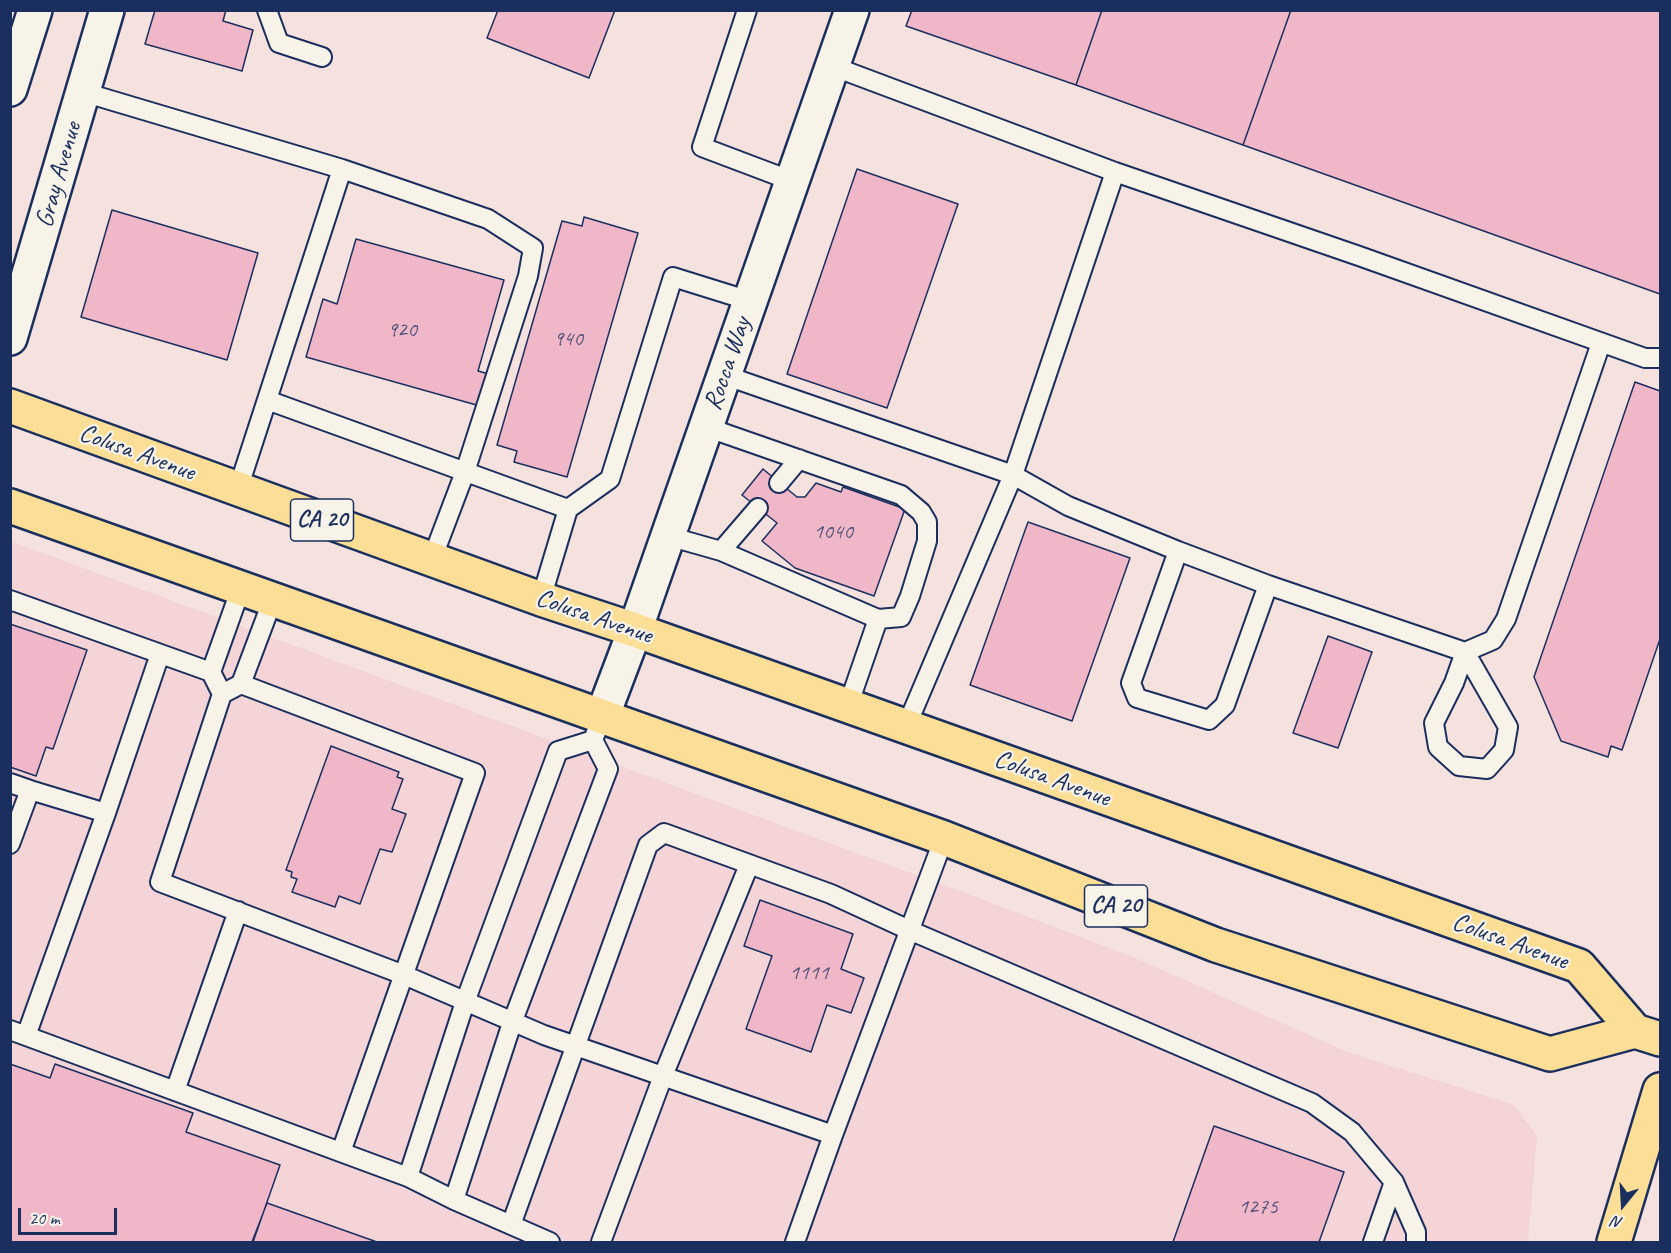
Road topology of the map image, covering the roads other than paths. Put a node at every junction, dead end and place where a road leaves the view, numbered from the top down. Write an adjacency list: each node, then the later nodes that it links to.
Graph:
1 (35, 10): 8 (street)
2 (107, 10): 9 (street, Gray Avenue)
3 (267, 10): 6 (lane)
4 (747, 10): 12 (lane)
5 (852, 10): 7 (street, Rocca Way)
6 (322, 57)
7 (832, 66): 11 (lane); 12 (street, Rocca Way)
8 (10, 89)
9 (83, 92): 10 (lane); 14 (street, Gray Avenue)
10 (342, 170): 18 (lane); 22 (lane)
11 (1115, 172): 15 (lane); 23 (lane)
12 (792, 181): 13 (street, Rocca Way)
13 (750, 301): 17 (street, Rocca Way); 28 (lane)
14 (10, 339)
15 (1601, 343): 16 (lane); 40 (lane)
16 (1660, 358)
17 (724, 375): 20 (street, Rocca Way); 23 (lane)
18 (267, 400): 22 (lane); 25 (lane)
19 (10, 406): 25 (highway, Colusa Avenue / CA 20)
20 (706, 427): 21 (lane); 29 (street, Rocca Way)
21 (799, 459): 24 (lane); 38 (lane)
22 (465, 472): 28 (lane); 32 (lane)
23 (1013, 475): 31 (lane); 46 (lane)
24 (779, 483)
25 (238, 489): 32 (highway, Colusa Avenue / CA 20)
26 (10, 506): 34 (highway, Colusa Avenue / CA 20)
27 (758, 508): 30 (lane)
28 (568, 509): 36 (lane)
29 (668, 536): 30 (lane); 39 (street, Rocca Way)
30 (721, 551): 38 (lane)
31 (1178, 551): 33 (lane); 33 (lane)
32 (432, 559): 36 (highway, Colusa Avenue / CA 20)
33 (1268, 585): 40 (lane)
34 (241, 588): 35 (highway, Colusa Avenue / CA 20); 42 (lane)
35 (273, 599): 43 (lane); 47 (highway, Colusa Avenue / CA 20)
36 (541, 599): 39 (highway, Colusa Avenue / CA 20)
37 (10, 600): 41 (lane)
38 (878, 619): 45 (lane)
39 (635, 630): 45 (highway, Colusa Avenue / CA 20); 47 (street, Rocca Way)
40 (1465, 652): 40 (lane)
41 (160, 654): 42 (lane); 50 (lane)
42 (211, 672): 44 (lane)
43 (241, 684): 44 (lane); 56 (lane)
44 (222, 694): 54 (lane)
45 (848, 706): 46 (highway, Colusa Avenue / CA 20)
46 (906, 727): 60 (highway, Colusa Avenue / CA 20)
47 (598, 728): 51 (highway, Colusa Avenue / CA 20); 57 (lane); 58 (lane)
48 (10, 783): 49 (lane)
49 (30, 790): 50 (lane); 52 (lane)
50 (106, 813): 59 (lane)
51 (944, 838): 55 (lane); 60 (highway, Colusa Avenue / CA 20)
52 (10, 844)
53 (749, 865): 55 (lane); 61 (lane); 62 (lane)
54 (238, 911): 56 (lane); 64 (lane)
55 (909, 930): 65 (lane); 68 (lane)
56 (404, 975): 57 (lane); 66 (lane)
57 (465, 1002): 58 (lane); 67 (lane)
58 (512, 1023): 61 (lane); 69 (lane)
59 (19, 1033): 64 (lane)
60 (1648, 1035)
61 (575, 1045): 62 (lane); 70 (lane)
62 (663, 1076): 65 (lane); 72 (lane)
63 (1660, 1090): 76 (highway)
64 (175, 1091): 66 (lane)
65 (833, 1135): 73 (lane)
66 (341, 1152): 67 (lane)
67 (408, 1177): 69 (lane)
68 (1394, 1182): 74 (lane); 75 (lane)
69 (454, 1200): 70 (lane)
70 (511, 1225): 71 (lane)
71 (550, 1242)
72 (601, 1242)
73 (795, 1242)
74 (1373, 1242)
75 (1416, 1242)
76 (1614, 1242)

